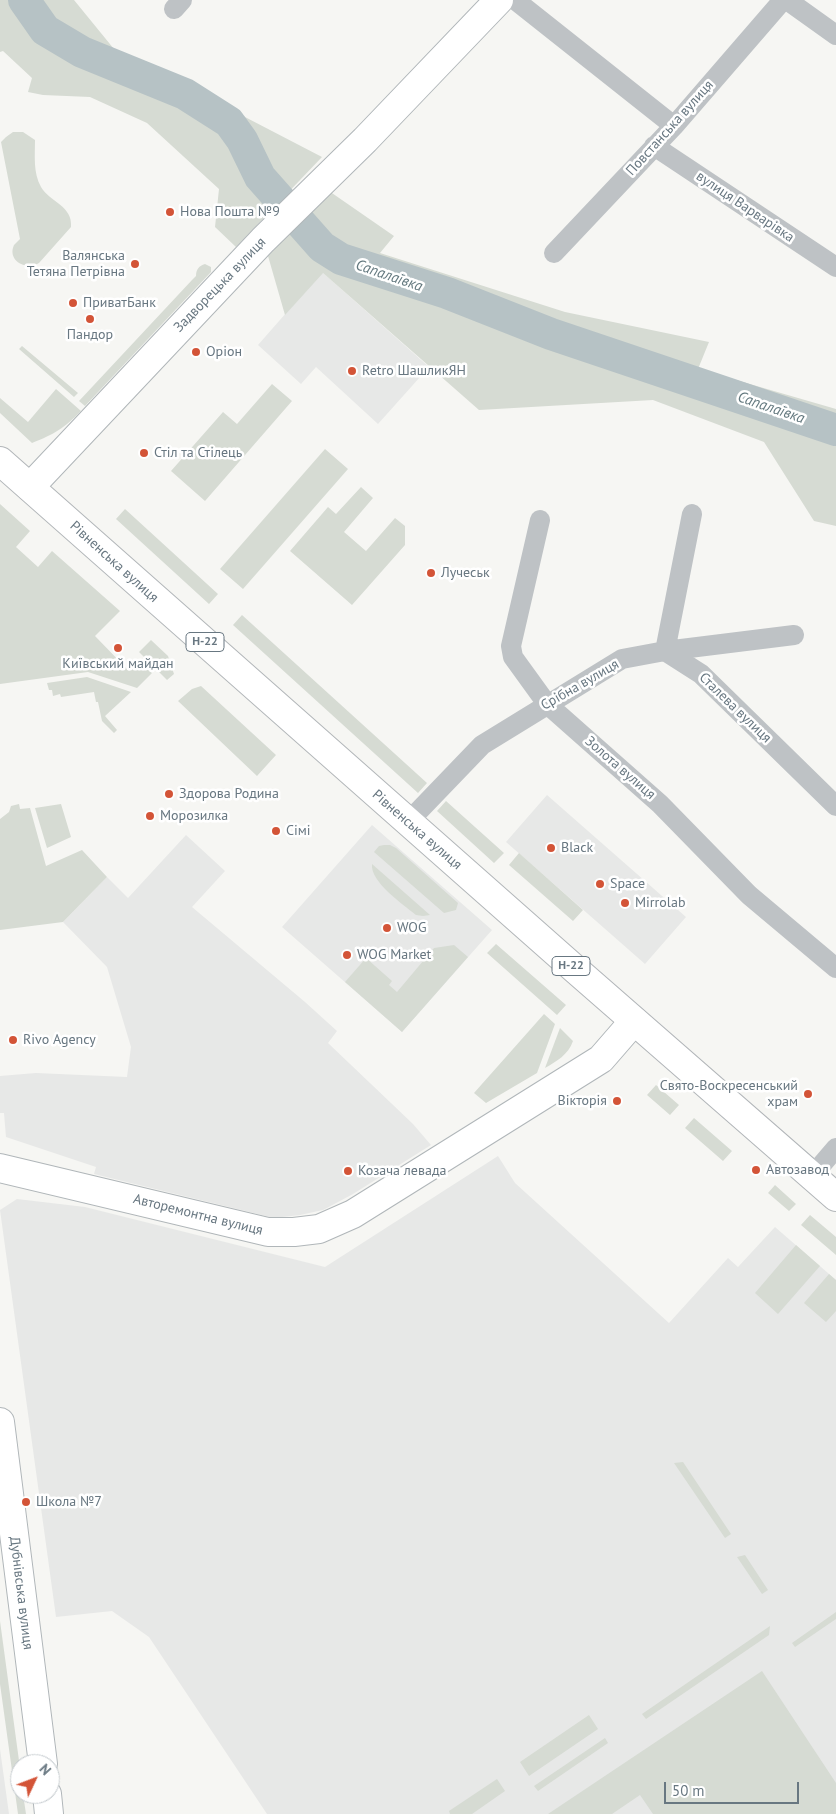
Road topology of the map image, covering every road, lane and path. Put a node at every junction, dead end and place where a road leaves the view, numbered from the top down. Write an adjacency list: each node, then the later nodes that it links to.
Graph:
1 (499, 0): 11 (main road, Задворецька вулиця)
2 (514, 0): 6 (street)
3 (783, 0): 6 (street, Повстанська вулиця)
4 (787, 0): 5 (street)
5 (836, 35)
6 (674, 126): 7 (street, Повстанська вулиця)
7 (654, 146): 8 (street, Повстанська вулиця); 9 (street, вулиця Варварівка)
8 (554, 253)
9 (836, 267)
10 (0, 461): 11 (main road, Рівненська вулиця / Н-22)
11 (30, 487): 18 (main road, Рівненська вулиця / Н-22)
12 (692, 514): 15 (street)
13 (540, 520): 16 (street, Золота вулиця)
14 (794, 635): 15 (street, Срібна вулиця)
15 (665, 651): 16 (street, Срібна вулиця); 17 (street, Сталева вулиця)
16 (547, 704): 18 (street, Срібна вулиця); 19 (street, Золота вулиця)
17 (836, 806)
18 (408, 822): 20 (main road, Рівненська вулиця / Н-22)
19 (836, 968)
20 (634, 1021): 22 (main road, Авторемонтна вулиця); 23 (main road, Рівненська вулиця / Н-22)
21 (836, 1148): 23 (street)
22 (0, 1168)
23 (812, 1176): 24 (main road, Рівненська вулиця / Н-22)
24 (836, 1197)
25 (0, 1422): 26 (main road, Дубнівська вулиця)
26 (42, 1754)

